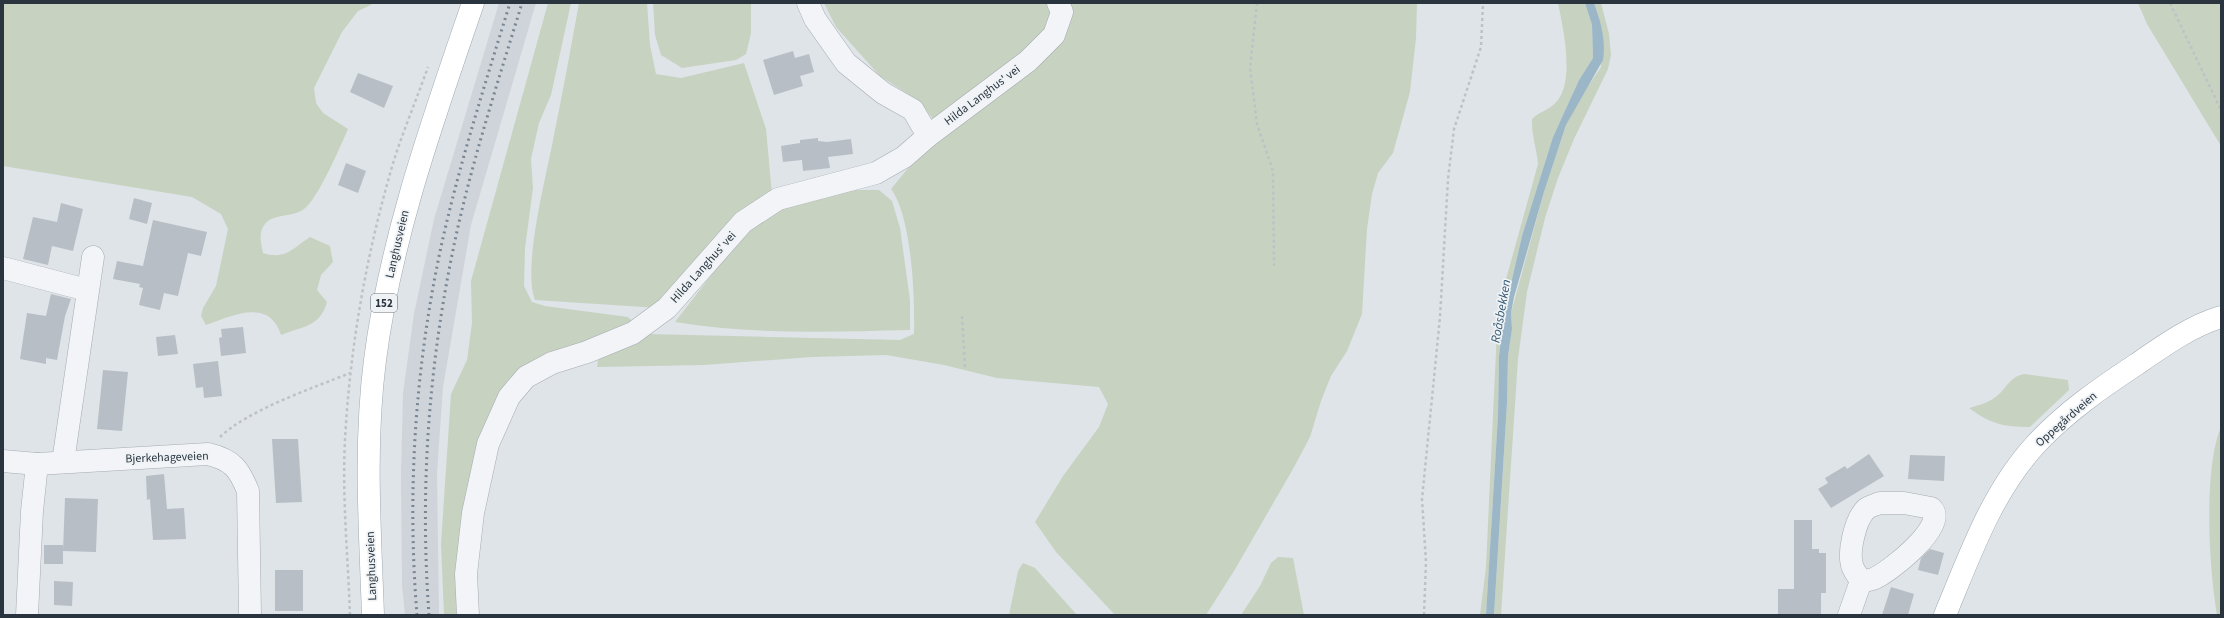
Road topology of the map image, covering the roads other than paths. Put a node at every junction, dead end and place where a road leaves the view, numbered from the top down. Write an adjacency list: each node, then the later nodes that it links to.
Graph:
1 (473, 3): 15 (main road, Langhusveien / 152)
2 (808, 3): 4 (street)
3 (1058, 3): 4 (street, Hilda Langhus' vei)
4 (928, 136): 16 (street, Hilda Langhus' vei)
5 (93, 257): 7 (street)
6 (3, 268): 7 (street)
7 (87, 290): 10 (street)
8 (2221, 317): 18 (main road, Oppegårdveien)
9 (3, 461): 11 (street, Bjerkehageveien)
10 (63, 462): 11 (street, Bjerkehageveien); 14 (street, Bjerkehageveien)
11 (37, 464): 13 (street)
12 (1861, 581): 17 (street)
13 (27, 615)
14 (250, 615)
15 (373, 615)
16 (468, 615)
17 (1849, 615)
18 (1945, 615)

